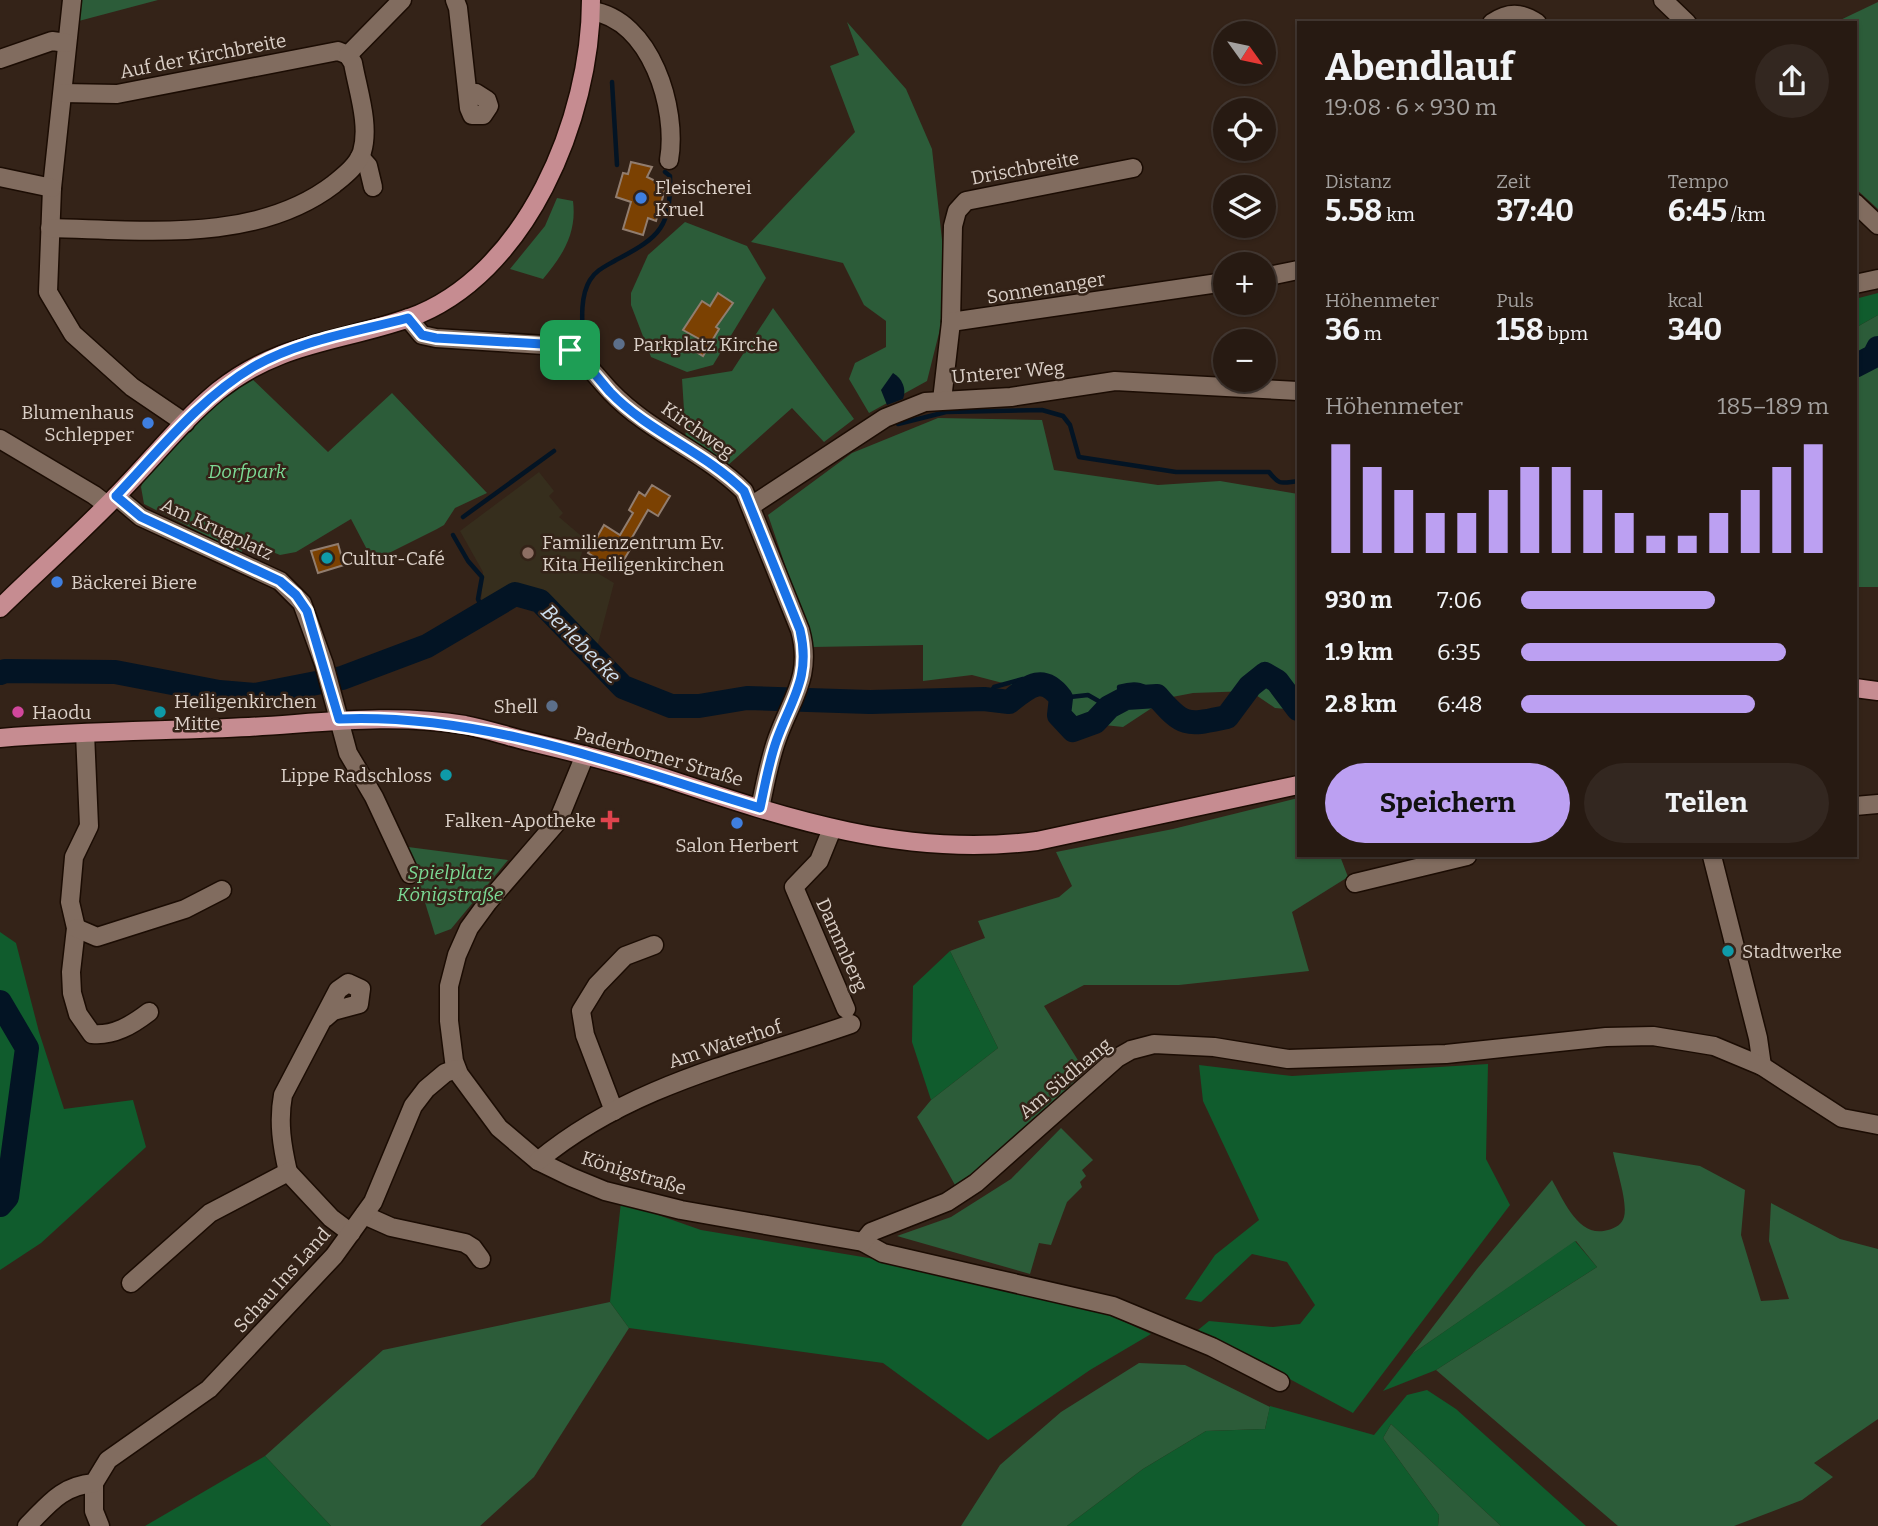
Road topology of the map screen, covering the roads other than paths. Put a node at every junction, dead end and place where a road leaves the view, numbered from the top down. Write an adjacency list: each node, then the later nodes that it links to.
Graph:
1 (72, 0): 9 (street)
2 (402, 0): 10 (street)
3 (454, 0): 13 (street)
4 (1663, 0): 8 (street)
5 (591, 5): 15 (street); 28 (main road)
6 (1495, 21): 7 (street)
7 (1533, 21)
8 (1685, 21)
9 (67, 43): 11 (street); 12 (street)
10 (348, 55): 12 (street, Auf der Kirchbreite); 14 (street)
11 (0, 59)
12 (63, 93): 19 (street)
13 (468, 95)
14 (360, 157): 18 (street); 22 (street)
15 (668, 160)
16 (1133, 168): 29 (street, Drischbreite)
17 (0, 177): 19 (street)
18 (373, 187)
19 (52, 188): 22 (street)
20 (1857, 205): 21 (street)
21 (1878, 225)
22 (50, 228): 32 (street)
23 (1297, 270): 24 (street)
24 (1276, 275)
25 (1878, 279): 27 (street)
26 (1213, 284): 29 (street, Sonnenanger)
27 (1857, 284)
28 (408, 318): 32 (main road); 35 (street, Kirchweg)
29 (951, 322): 31 (street)
30 (1297, 391): 31 (street, Unterer Weg)
31 (942, 400): 35 (street, Unterer Weg)
32 (185, 423): 34 (main road)
33 (0, 439): 34 (street, Am Krugplatz)
34 (111, 501): 36 (main road); 39 (street, Am Krugplatz)
35 (751, 506): 46 (street, Kirchweg)
36 (0, 608)
37 (1857, 688): 38 (main road)
38 (1878, 691)
39 (339, 719): 40 (main road, Paderborner Straße); 42 (main road, Paderborner Straße); 50 (street)
40 (85, 733): 41 (main road, Paderborner Straße); 53 (street)
41 (0, 738)
42 (585, 755): 46 (main road, Paderborner Straße); 59 (street, Königstraße)
43 (1297, 785): 47 (main road, Paderborner Straße)
44 (1878, 804): 45 (street)
45 (1857, 806)
46 (760, 808): 47 (main road, Paderborner Straße)
47 (832, 829): 56 (street, Dammberg)
48 (1463, 857): 51 (street)
49 (1712, 857): 58 (street)
50 (410, 874)
51 (1355, 883)
52 (222, 890): 53 (street)
53 (76, 928): 55 (street)
54 (654, 945): 60 (street)
55 (149, 1012)
56 (849, 1016): 60 (street, Am Waterhof)
57 (325, 1018): 57 (street); 63 (street)
58 (1762, 1066): 61 (street, Am Südhang); 66 (street, Am Südhang)
59 (456, 1069): 62 (street, Königstraße); 64 (street, Schau Ins Land)
60 (614, 1111): 62 (street, Am Waterhof)
61 (1878, 1125)
62 (538, 1161): 66 (street, Königstraße)
63 (288, 1172): 65 (street); 68 (street)
64 (364, 1214): 65 (street, Schau Ins Land); 67 (street)
65 (351, 1233): 70 (street, Schau Ins Land)
66 (863, 1242): 69 (street)
67 (481, 1259)
68 (131, 1283)
69 (1280, 1382)
70 (94, 1483): 71 (street); 72 (street)
71 (27, 1526)
72 (100, 1526)

